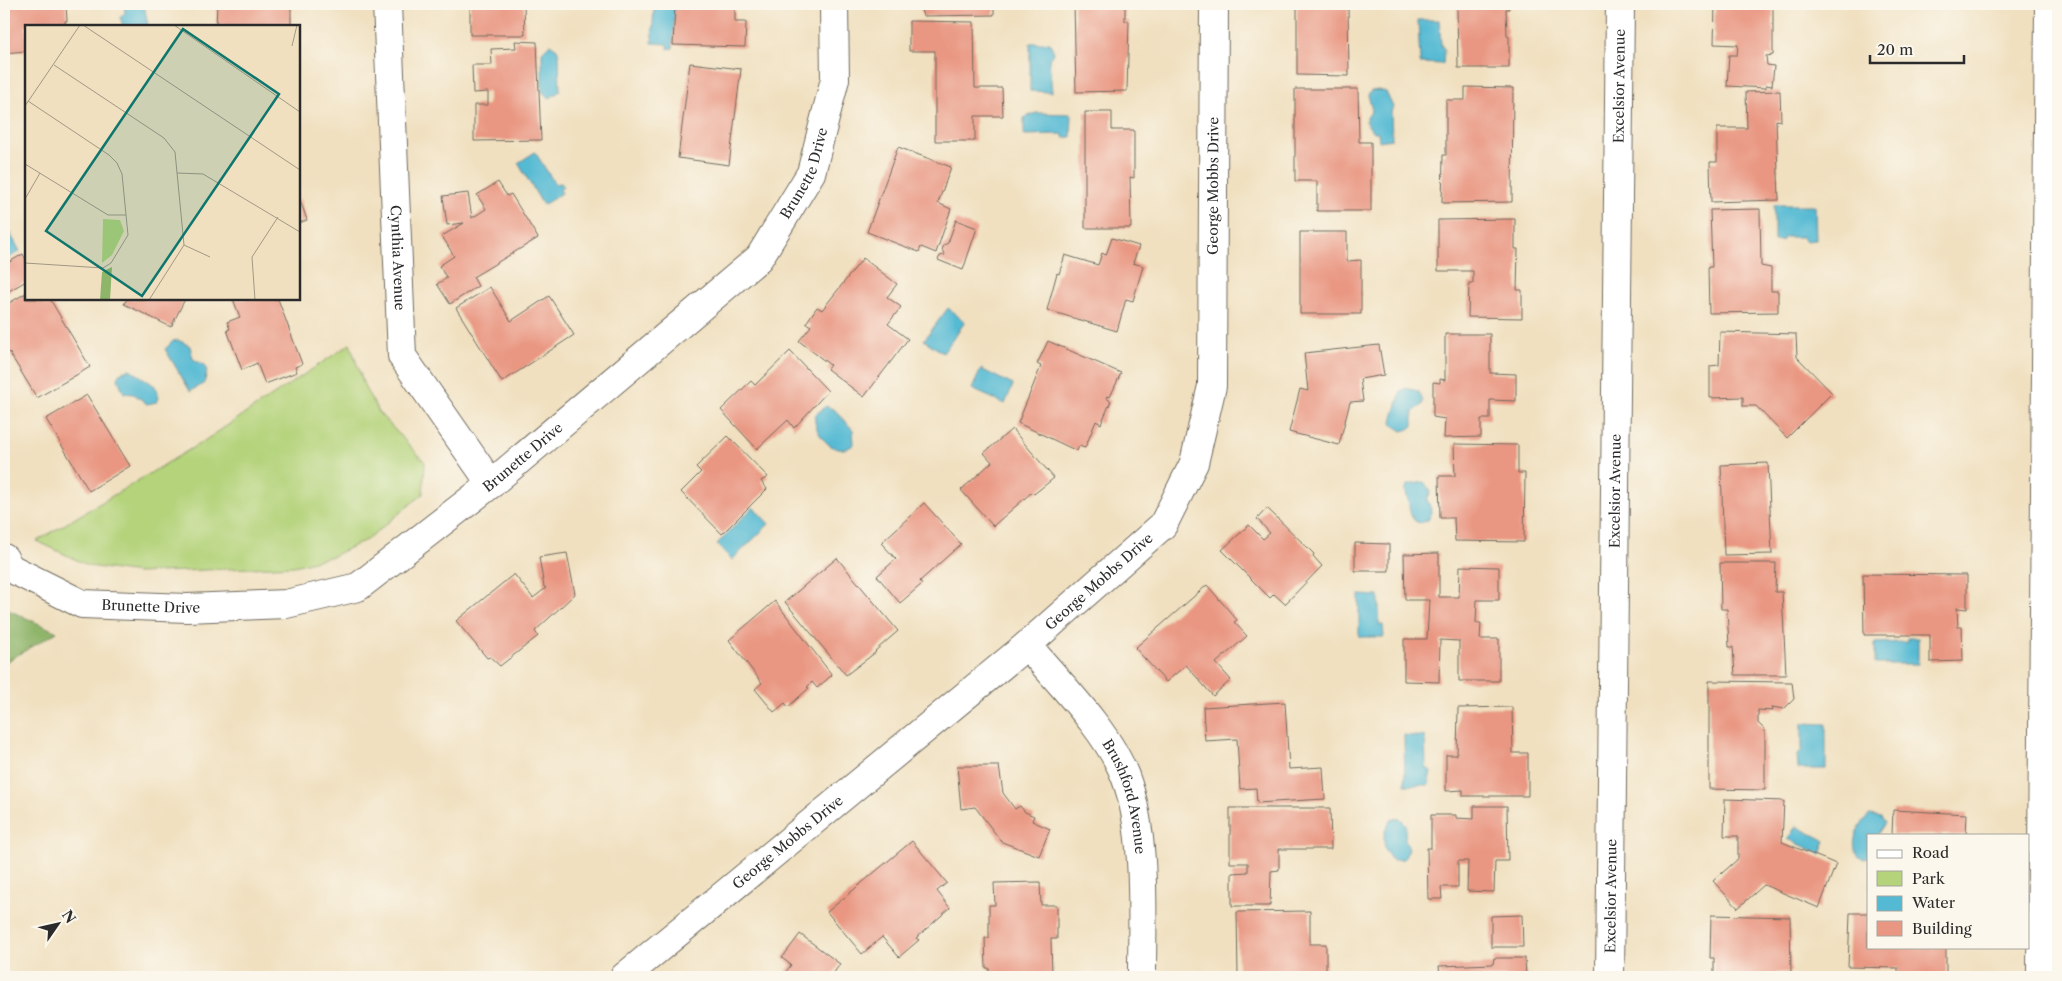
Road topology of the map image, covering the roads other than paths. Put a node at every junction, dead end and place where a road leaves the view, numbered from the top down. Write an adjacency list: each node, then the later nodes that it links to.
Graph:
1 (387, 4): 6 (street, Cynthia Avenue)
2 (834, 4): 6 (street, Brunette Drive)
3 (1214, 4): 8 (street, George Mobbs Drive)
4 (1620, 4): 11 (street, Excelsior Avenue)
5 (2049, 4): 12 (street)
6 (491, 484): 7 (street, Brunette Drive)
7 (4, 558)
8 (1027, 645): 9 (street, George Mobbs Drive); 10 (street, Brushford Avenue)
9 (624, 977)
10 (1142, 977)
11 (1610, 977)
12 (2041, 977)

